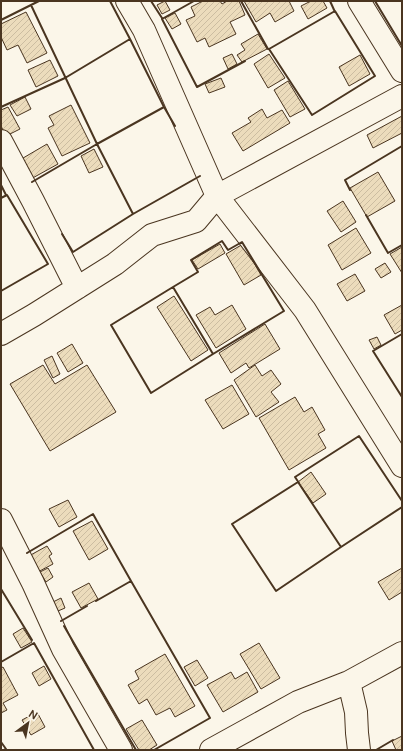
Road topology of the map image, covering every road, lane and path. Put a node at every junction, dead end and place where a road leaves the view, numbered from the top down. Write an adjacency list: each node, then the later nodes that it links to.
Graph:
1 (127, 1): 6 (street)
2 (360, 1): 3 (street)
3 (402, 71)
4 (402, 96): 6 (street)
5 (1, 141): 7 (street)
6 (217, 196): 7 (street); 9 (street)
7 (77, 288): 8 (street)
8 (1, 334)
9 (402, 466)
10 (1, 520): 13 (street)
11 (402, 653): 12 (street)
12 (349, 682): 14 (street); 15 (street)
13 (121, 750)
14 (211, 750)
15 (359, 750)

